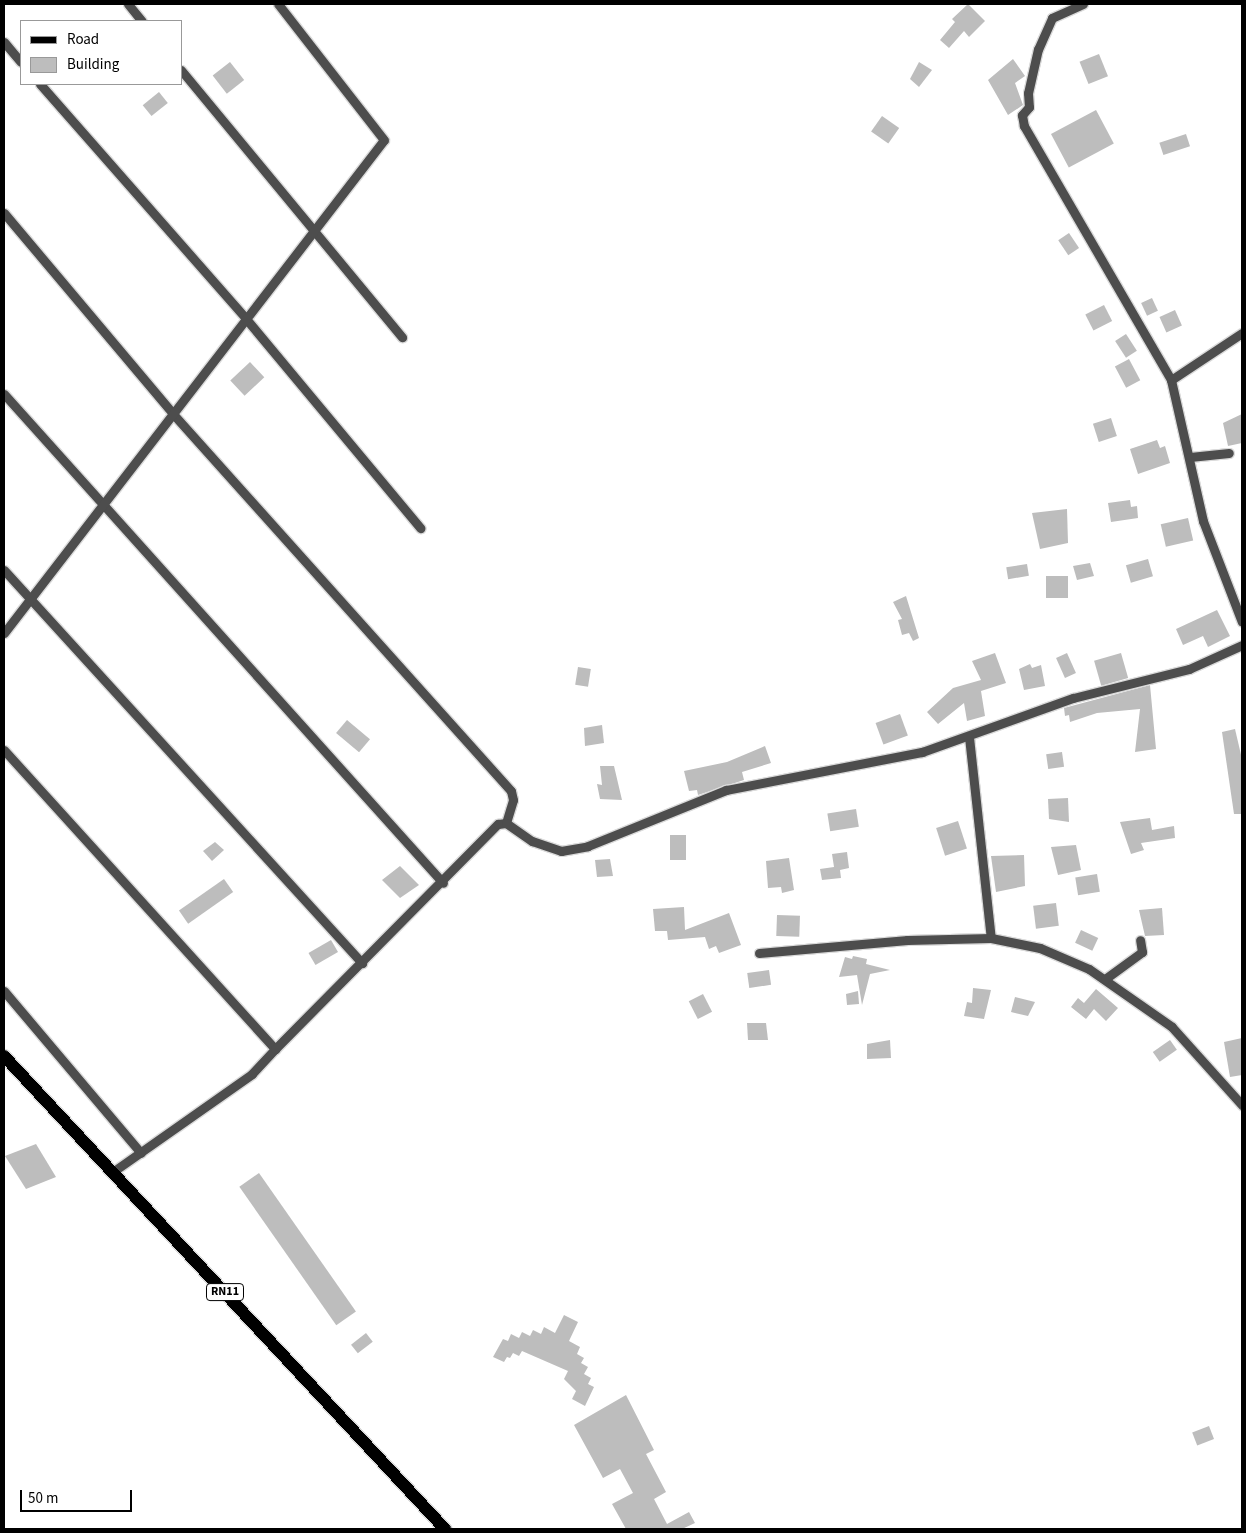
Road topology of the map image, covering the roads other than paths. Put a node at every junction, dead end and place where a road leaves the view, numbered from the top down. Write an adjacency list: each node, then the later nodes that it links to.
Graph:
1 (128, 4): 4 (street)
2 (278, 4): 10 (street)
3 (1083, 4): 14 (street)
4 (141, 20)
5 (4, 42): 6 (street)
6 (20, 61)
7 (182, 71): 10 (street)
8 (41, 85): 11 (street)
9 (4, 214): 16 (street)
10 (314, 232): 11 (street); 13 (street)
11 (247, 320): 16 (street); 20 (street)
12 (1242, 333): 14 (street)
13 (402, 337)
14 (1170, 380): 18 (street)
15 (4, 394): 19 (street)
16 (174, 414): 19 (street); 28 (street)
17 (1229, 454): 18 (street)
18 (1190, 457): 23 (street)
19 (105, 506): 22 (street); 29 (street)
20 (420, 528)
21 (4, 570): 22 (street)
22 (31, 599): 24 (street); 33 (street)
23 (1242, 622)
24 (4, 633)
25 (1242, 645): 26 (street)
26 (970, 737): 28 (street); 30 (street)
27 (4, 750): 36 (street)
28 (506, 823): 29 (street)
29 (443, 883): 33 (street)
30 (991, 938): 32 (street); 34 (street)
31 (1140, 940): 34 (street)
32 (759, 953)
33 (362, 962): 36 (street)
34 (1104, 979): 38 (street)
35 (4, 991): 39 (street)
36 (275, 1049): 39 (street)
37 (4, 1056): 40 (main road, RN11)
38 (1242, 1105)
39 (141, 1153): 40 (street)
40 (111, 1173): 41 (main road, RN11)
41 (445, 1529)

